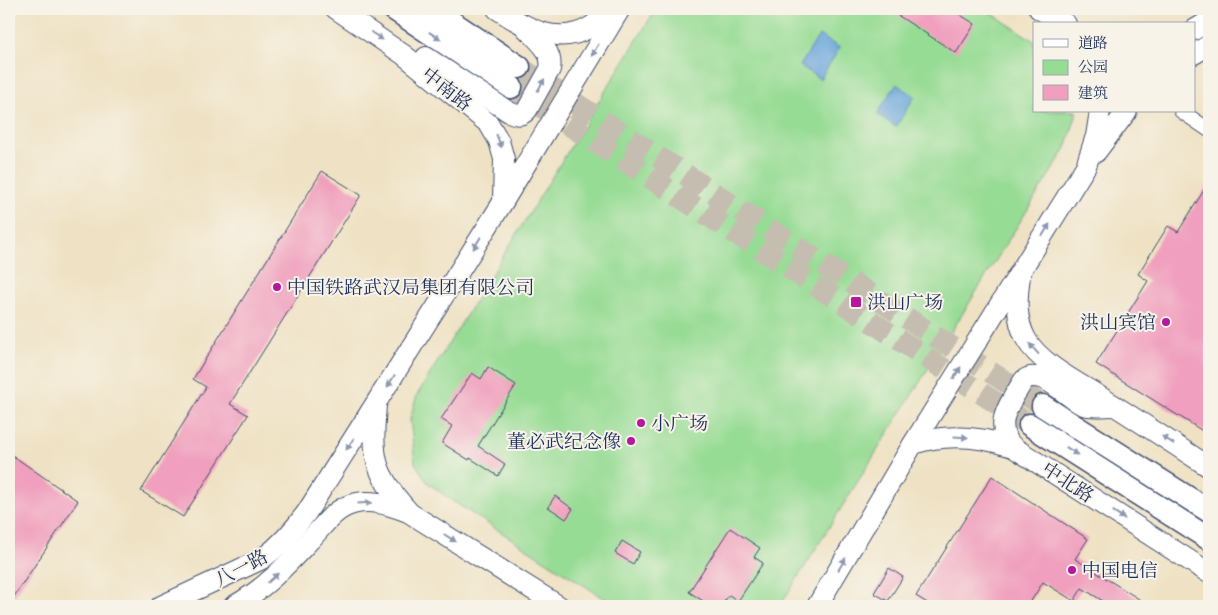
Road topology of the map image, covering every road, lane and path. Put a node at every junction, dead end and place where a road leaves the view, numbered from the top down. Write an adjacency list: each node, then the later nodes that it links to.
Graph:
1 (336, 9): 16 (main road, 中南路, one-way to 16)
2 (394, 9): 3 (main road, 中南路, one-way to 3)
3 (432, 9)
4 (497, 9): 12 (main road)
5 (613, 9): 12 (main road)
6 (620, 9): 22 (main road, 八一路, one-way to 22)
7 (1034, 9): 10 (main road)
8 (1039, 9): 11 (main road)
9 (1209, 21): 13 (main road)
10 (1048, 22)
11 (1062, 22)
12 (525, 27): 16 (main road, one-way to 12)
13 (1196, 29)
14 (1209, 45): 15 (main road)
15 (1196, 53)
16 (404, 55): 22 (main road, 中南路, one-way to 22)
17 (1100, 112): 21 (main road)
18 (1126, 112): 21 (main road)
19 (1182, 112): 20 (street)
20 (1209, 130)
21 (1086, 166): 23 (main road, one-way to 21)
22 (503, 202): 24 (main road, 八一路, one-way to 24)
23 (1020, 271): 26 (main road, one-way to 23); 28 (main road, one-way to 23)
24 (376, 403): 31 (main road); 35 (main road, 八一路, one-way to 35)
25 (1043, 406): 32 (main road)
26 (1115, 406): 29 (main road); 30 (main road, one-way to 26)
27 (1030, 425): 33 (main road, 中北路, one-way to 33)
28 (913, 444): 29 (main road, 中北路, one-way to 29); 38 (main road, one-way to 28)
29 (1013, 447): 34 (main road, 中北路, one-way to 34)
30 (1209, 467)
31 (408, 512): 36 (main road, one-way to 31); 37 (main road, one-way to 37)
32 (1209, 512)
33 (1209, 539)
34 (1209, 573)
35 (161, 606)
36 (234, 606)
37 (559, 606)
38 (817, 606)

